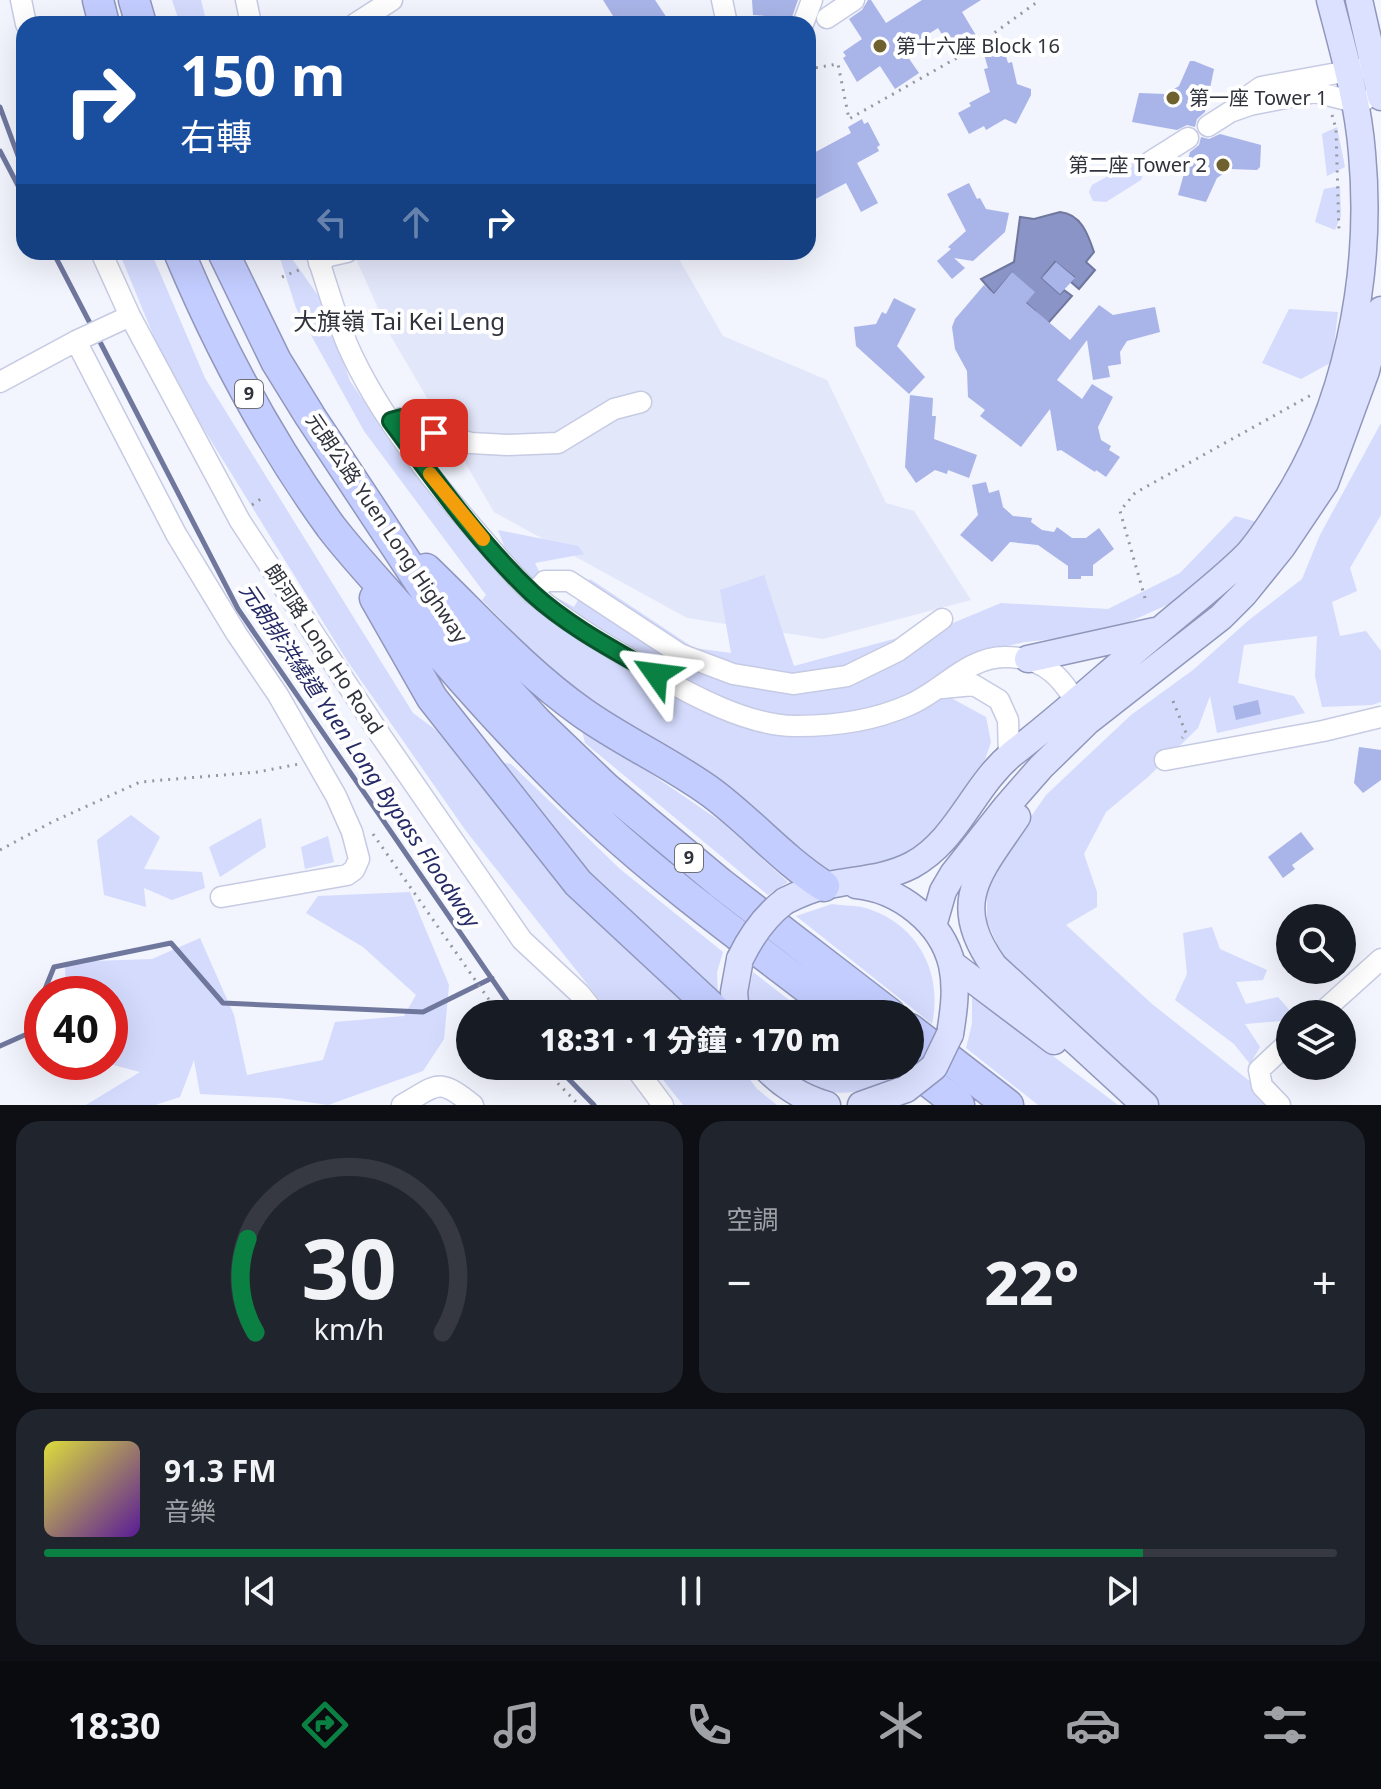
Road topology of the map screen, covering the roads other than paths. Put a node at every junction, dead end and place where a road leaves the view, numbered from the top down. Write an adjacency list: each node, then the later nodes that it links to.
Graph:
1 (392, 0): 4 (street)
2 (1330, 0): 6 (main road)
3 (1359, 0): 5 (main road)
4 (367, 16)
5 (1378, 66): 6 (street); 7 (main road)
6 (1348, 72): 8 (main road); 9 (street)
7 (1381, 97): 8 (street)
8 (1343, 107): 9 (street); 27 (main road)
9 (1230, 112): 10 (street)
10 (1208, 126)
11 (1188, 138): 12 (street)
12 (1150, 162)
13 (104, 260): 18 (street, 朗河路 Long Ho Road)
14 (183, 260): 23 (highway, 元朗公路 Yuen Long Highway / 9)
15 (227, 260): 24 (highway, 元朗公路 Yuen Long Highway / 9)
16 (318, 260): 22 (street)
17 (1381, 310): 31 (main road)
18 (126, 318): 19 (street); 39 (street, 朗河路 Long Ho Road)
19 (76, 341): 20 (street); 35 (street)
20 (0, 382)
21 (641, 402): 22 (street)
22 (391, 421): 25 (street)
23 (332, 528): 40 (highway); 42 (highway, 元朗公路 Yuen Long Highway / 9)
24 (389, 535): 34 (highway); 43 (highway, 元朗公路 Yuen Long Highway / 9)
25 (533, 594): 26 (street); 29 (street)
26 (942, 619)
27 (1158, 631): 28 (main road); 31 (main road)
28 (1028, 659): 29 (street); 31 (street)
29 (942, 688): 32 (street)
30 (1381, 717): 33 (street)
31 (1078, 720): 32 (main road); 36 (main road); 60 (main road)
32 (1009, 757): 34 (main road)
33 (1165, 760)
34 (832, 885): 36 (main road); 41 (main road, bridge)
35 (221, 897)
36 (933, 926): 38 (main road)
37 (1381, 959): 44 (street)
38 (952, 964): 47 (main road, bridge); 59 (main road)
39 (585, 1000)
40 (704, 1000)
41 (735, 1000)
42 (823, 1000)
43 (872, 1000)
44 (1336, 1000)
45 (924, 1040): 58 (highway)
46 (1276, 1054): 61 (street)
47 (924, 1071)
48 (644, 1080): 54 (street)
49 (777, 1080): 55 (main road)
50 (904, 1080): 56 (main road)
51 (911, 1080): 57 (highway)
52 (402, 1105): 53 (street)
53 (473, 1105)
54 (663, 1105)
55 (827, 1105)
56 (861, 1105)
57 (959, 1105)
58 (1008, 1105)
59 (1137, 1105)
60 (1145, 1105)
61 (1280, 1105)

